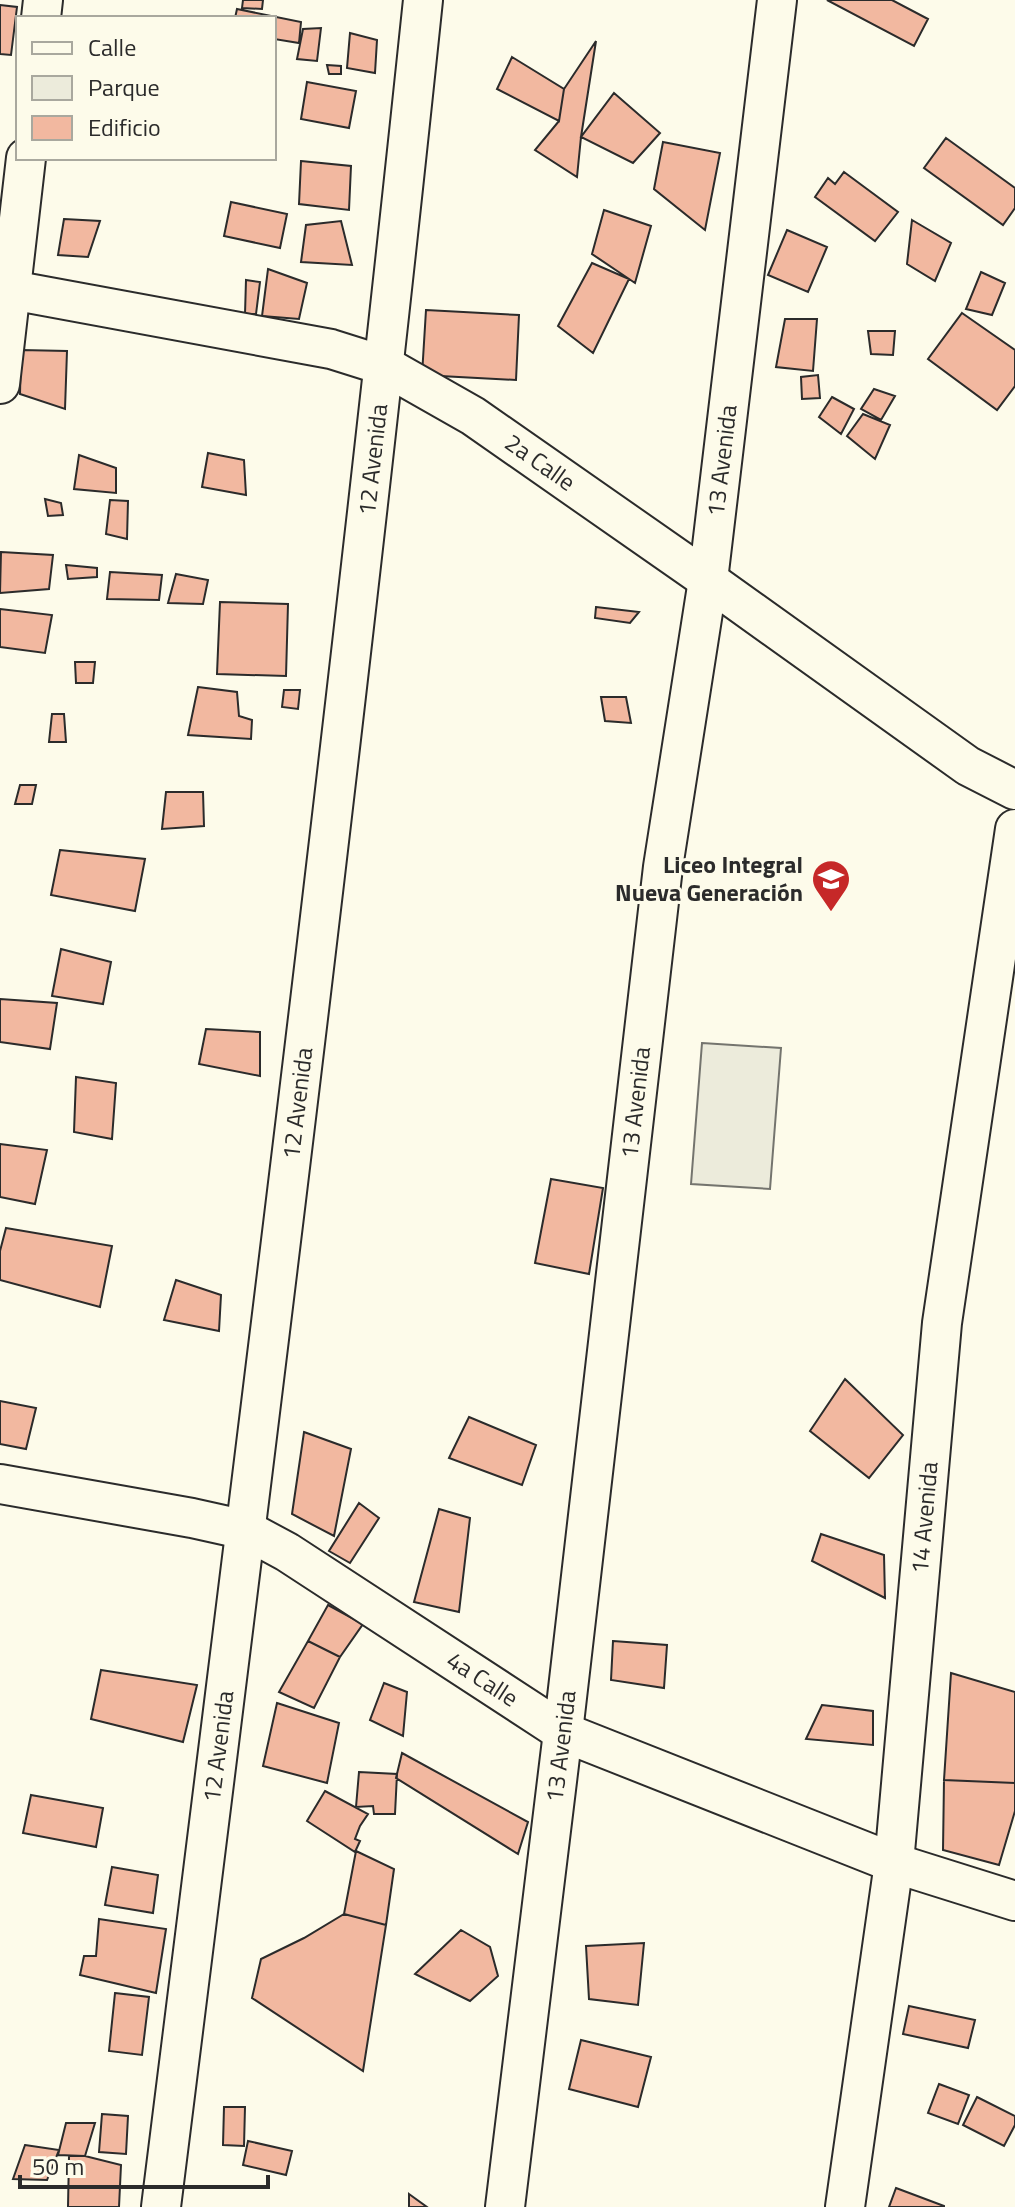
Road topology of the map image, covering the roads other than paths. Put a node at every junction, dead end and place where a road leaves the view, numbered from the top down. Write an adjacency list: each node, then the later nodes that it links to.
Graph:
1 (423, 0): 5 (street, 12 Avenida)
2 (777, 0): 7 (street, 13 Avenida)
3 (26, 160): 4 (street)
4 (6, 289): 5 (street, 2a Calle); 6 (street)
5 (385, 366): 7 (street, 2a Calle); 11 (street, 12 Avenida)
6 (0, 384)
7 (708, 580): 8 (street, 2a Calle); 12 (street, 13 Avenida)
8 (1015, 790)
9 (1015, 829): 13 (street, 14 Avenida)
10 (0, 1484): 11 (street, 4a Calle)
11 (246, 1530): 12 (street, 4a Calle); 15 (street, 12 Avenida)
12 (563, 1732): 13 (street, 4a Calle); 16 (street, 13 Avenida)
13 (894, 1863): 14 (street, 4a Calle); 17 (street, 14 Avenida)
14 (1015, 1901)
15 (161, 2207)
16 (505, 2207)
17 (845, 2207)

